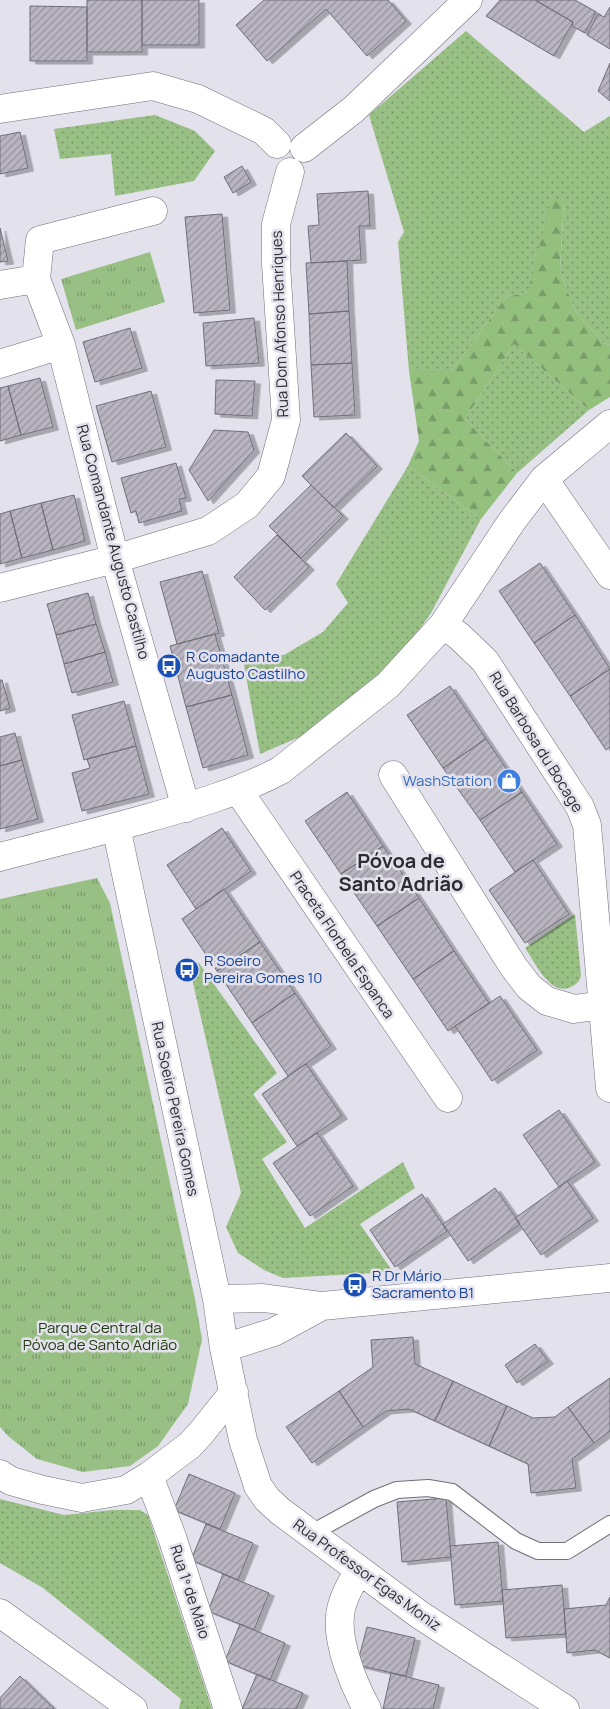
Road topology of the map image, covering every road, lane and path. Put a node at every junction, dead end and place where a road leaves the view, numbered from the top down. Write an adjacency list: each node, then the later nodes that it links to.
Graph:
1 (458, 3): 4 (street)
2 (0, 109): 3 (street)
3 (277, 144): 4 (street); 5 (street)
4 (304, 148): 5 (street)
5 (290, 172): 13 (street, Rua Dom Afonso Henriques)
6 (153, 211): 7 (street)
7 (36, 279): 8 (street); 9 (street, Rua Comandante Augusto Castilho)
8 (0, 285)
9 (61, 345): 10 (street); 13 (street, Rua Comandante Augusto Castilho)
10 (0, 364)
11 (610, 424): 12 (street)
12 (544, 479): 14 (street); 16 (street)
13 (115, 559): 15 (street, Rua Dom Afonso Henriques); 19 (street, Rua Comandante Augusto Castilho)
14 (610, 575)
15 (0, 588)
16 (443, 626): 18 (street); 22 (street, Rua Barbosa du Bocage)
17 (394, 775): 22 (street)
18 (238, 790): 19 (street); 24 (street, Praceta Florbela Espanca)
19 (186, 808): 20 (street)
20 (116, 827): 21 (street); 26 (street, Rua Soeiro Pereira Gomes)
21 (0, 857)
22 (603, 1005): 23 (street, Rua Barbosa du Bocage)
23 (610, 1088)
24 (448, 1098)
25 (610, 1278): 27 (street)
26 (217, 1300): 27 (street); 28 (street, Rua Soeiro Pereira Gomes)
27 (322, 1306): 28 (street)
28 (224, 1348): 29 (street, Rua Soeiro Pereira Gomes)
29 (234, 1392): 31 (street); 33 (street, Rua Professor Egas Moniz)
30 (0, 1474): 31 (street)
31 (149, 1476): 38 (street, Rua 1º de Maio)
32 (610, 1524): 33 (lane)
33 (310, 1534): 34 (street, Rua Professor Egas Moniz)
34 (359, 1570): 36 (street, Rua Professor Egas Moniz); 39 (street)
35 (0, 1613): 37 (street)
36 (527, 1698): 40 (street, Rua Professor Egas Moniz)
37 (132, 1709)
38 (228, 1709)
39 (367, 1709)
40 (565, 1709)

